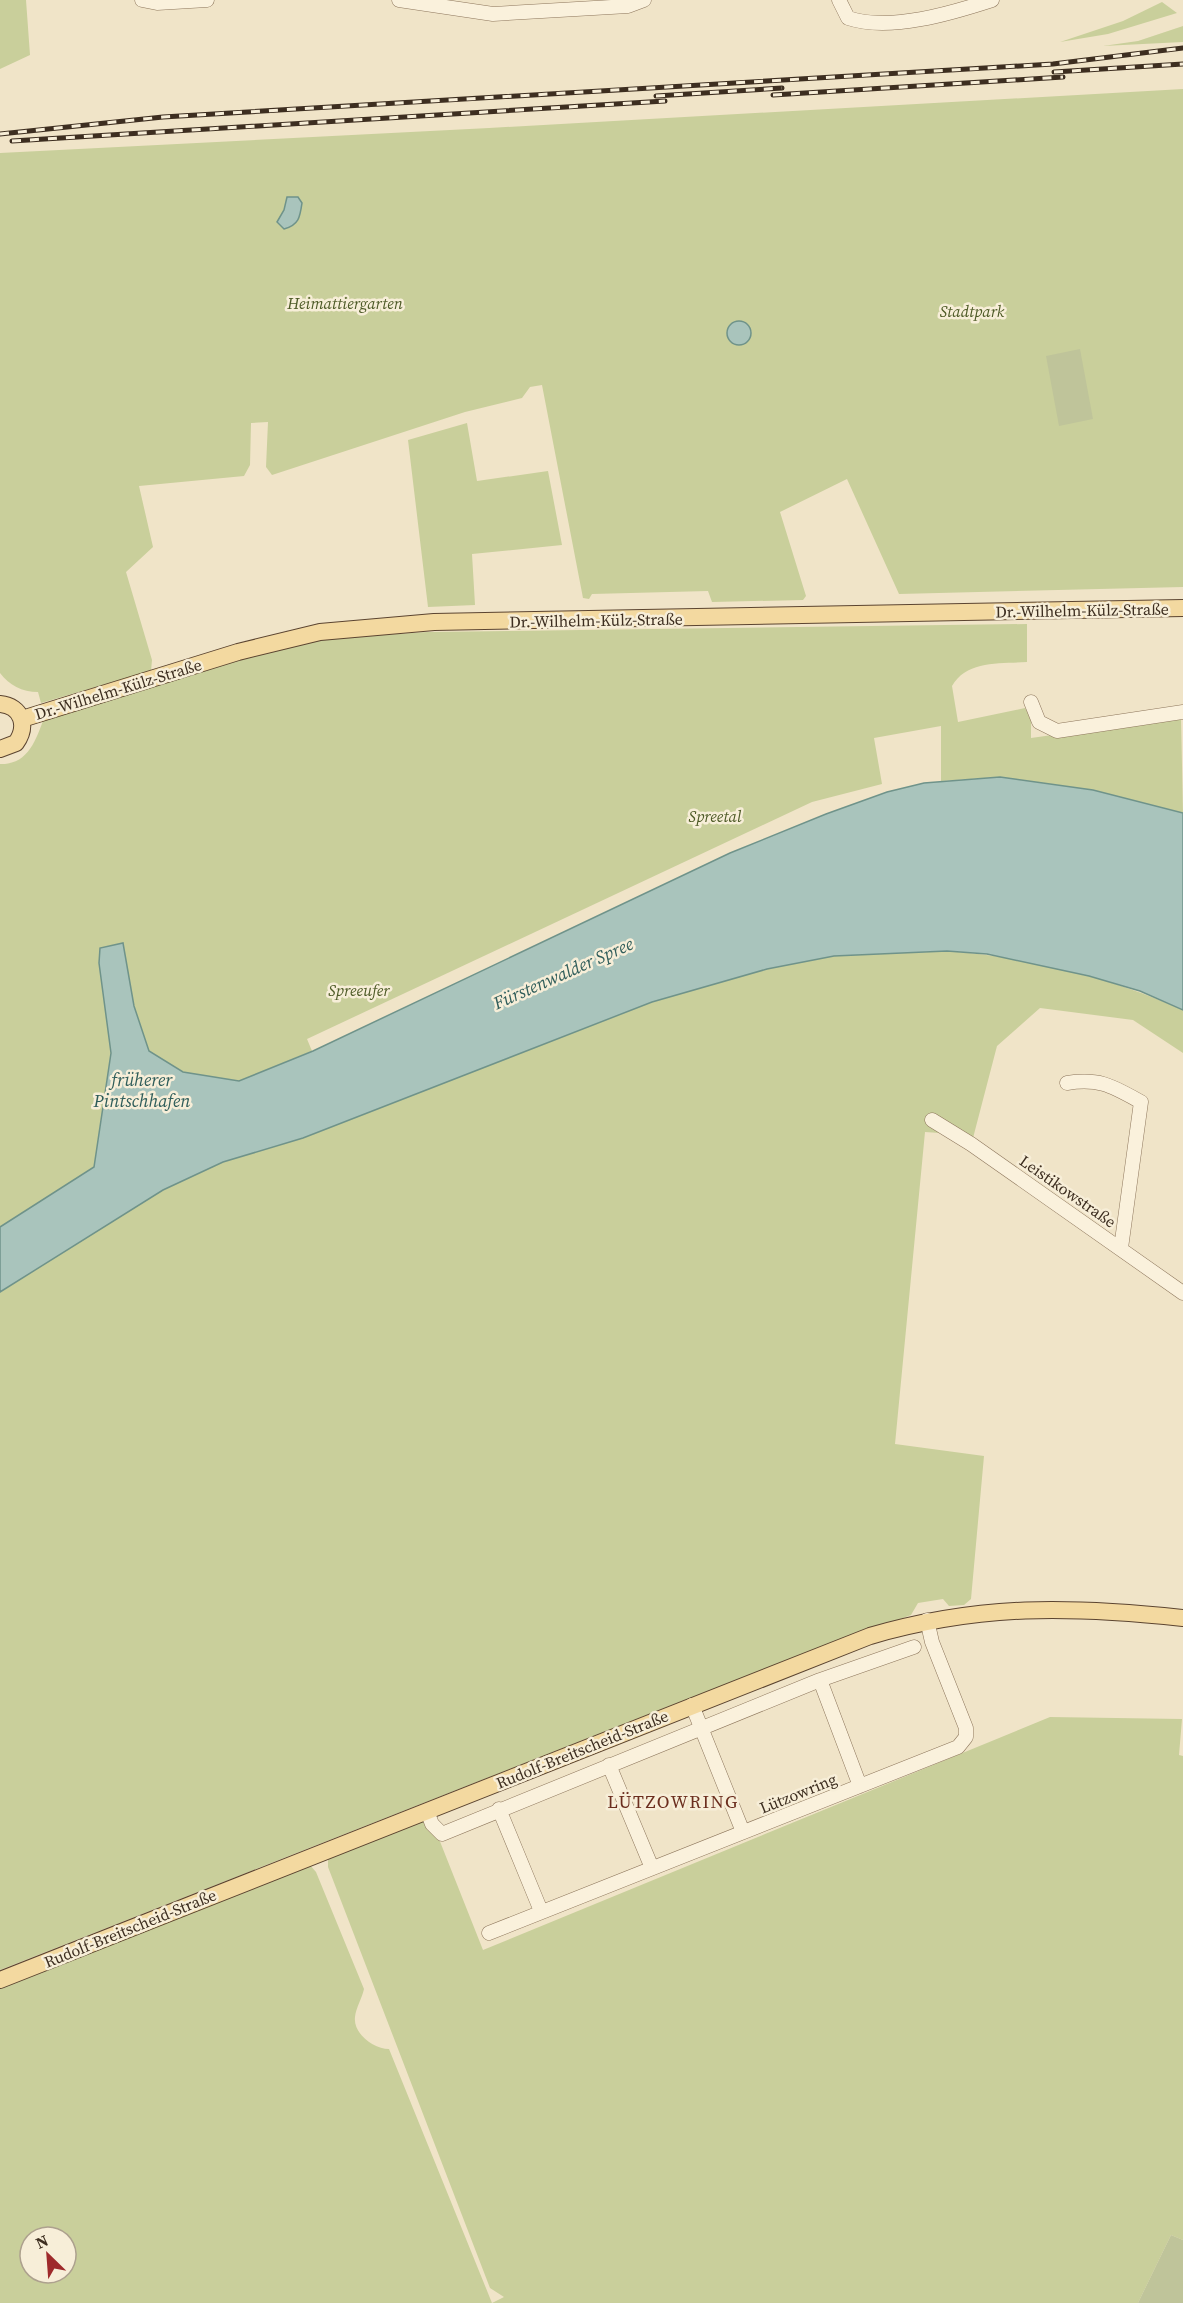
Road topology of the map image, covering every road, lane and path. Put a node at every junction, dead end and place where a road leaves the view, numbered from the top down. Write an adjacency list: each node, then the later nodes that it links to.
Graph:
1 (142, 0): 2 (street)
2 (207, 0)
3 (399, 0): 4 (street)
4 (644, 0)
5 (839, 0): 6 (street)
6 (992, 0)
7 (1183, 608): 11 (main road, Dr.-Wilhelm-Külz-Straße)
8 (1031, 702): 10 (street)
9 (0, 704): 11 (main road)
10 (1183, 712)
11 (22, 719): 12 (main road)
12 (0, 749)
13 (1067, 1083): 15 (street)
14 (932, 1120): 15 (street, Leistikowstraße)
15 (1121, 1248): 16 (street, Leistikowstraße)
16 (1183, 1293)
17 (1183, 1618): 18 (main road, Rudolf-Breitscheid-Straße)
18 (927, 1620): 21 (main road, Rudolf-Breitscheid-Straße); 24 (street, Lützowring)
19 (914, 1647): 20 (street)
20 (820, 1680): 22 (street); 24 (street)
21 (692, 1706): 22 (street); 26 (main road, Rudolf-Breitscheid-Straße)
22 (701, 1728): 23 (street); 27 (street)
23 (609, 1765): 25 (street); 28 (street)
24 (860, 1786): 27 (street, Lützowring)
25 (499, 1809): 26 (street); 29 (street)
26 (427, 1811): 31 (main road, Rudolf-Breitscheid-Straße)
27 (743, 1832): 28 (street, Lützowring)
28 (652, 1868): 29 (street, Lützowring)
29 (541, 1911): 30 (street, Lützowring)
30 (489, 1933)
31 (0, 1980)

